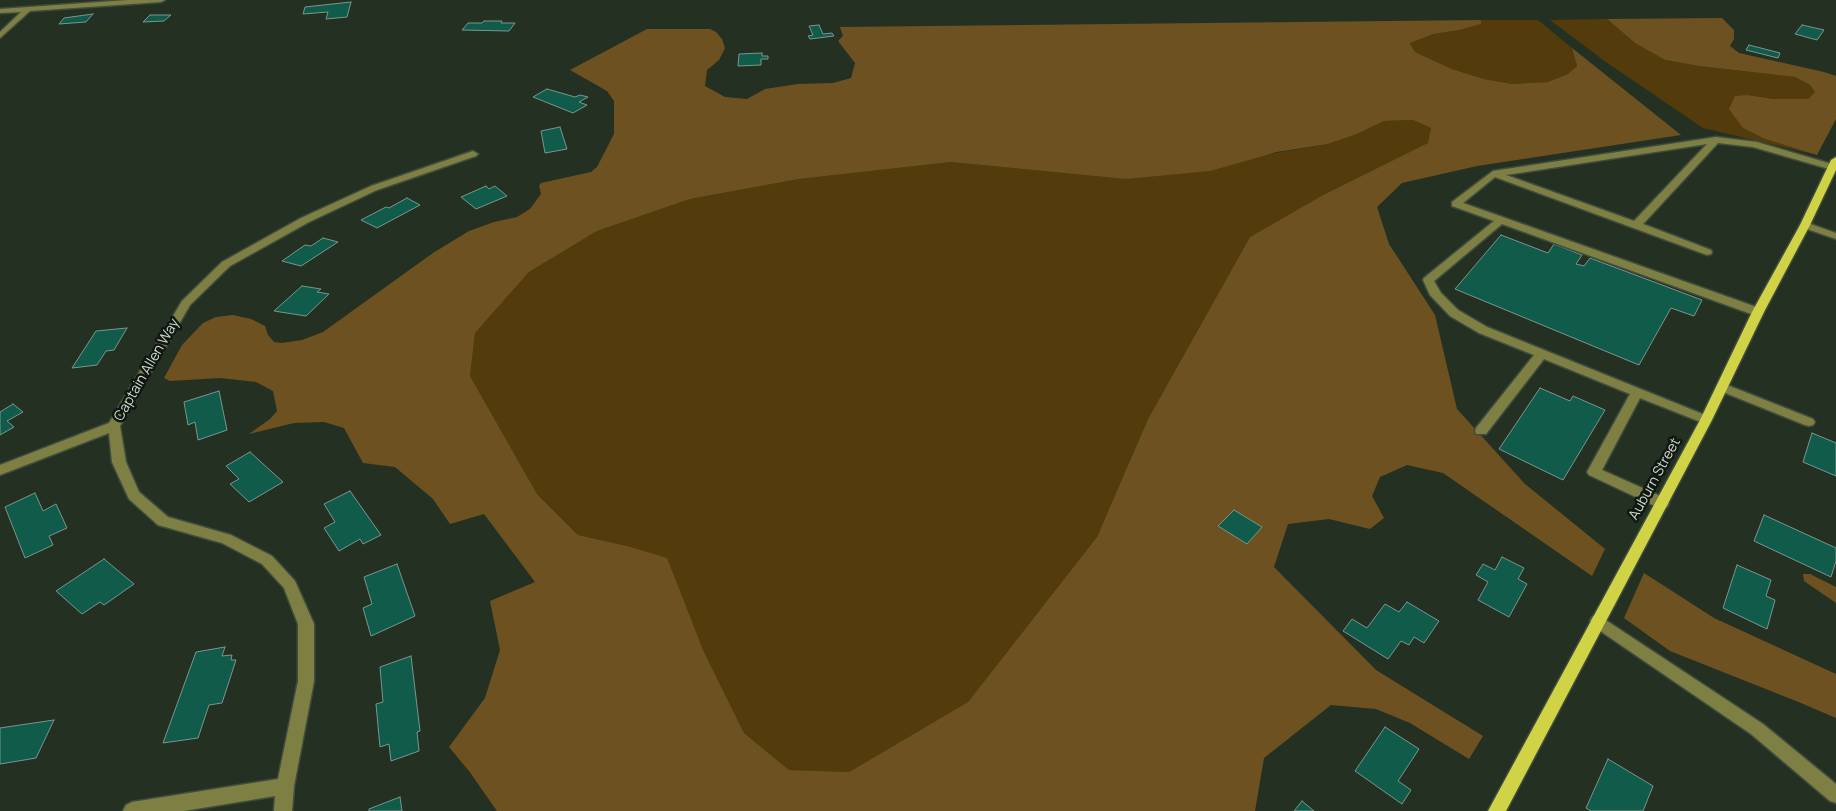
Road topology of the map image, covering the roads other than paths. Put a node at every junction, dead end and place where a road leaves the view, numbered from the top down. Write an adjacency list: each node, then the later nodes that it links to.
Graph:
1 (161, 0): 2 (street)
2 (28, 9): 3 (street); 4 (street)
3 (0, 11)
4 (0, 36)
5 (1716, 140): 7 (street); 8 (street); 10 (street)
6 (473, 154): 20 (street, Captain Allen Way)
7 (1834, 163): 11 (main road, Auburn Street)
8 (1493, 174): 9 (street); 10 (street)
9 (1500, 221): 14 (street); 15 (street)
10 (1636, 225): 13 (street)
11 (1805, 226): 12 (street); 14 (main road, Auburn Street)
12 (1836, 236)
13 (1707, 252)
14 (1758, 312): 16 (main road, Auburn Street)
15 (1542, 353): 17 (street); 21 (street)
16 (1722, 387): 18 (main road, Auburn Street); 19 (street)
17 (1637, 392): 18 (street); 23 (street)
18 (1706, 420): 23 (main road, Auburn Street)
19 (1809, 422)
20 (114, 426): 22 (street); 25 (street, Captain Allen Way)
21 (1481, 431)
22 (0, 470)
23 (1662, 503): 24 (main road, Auburn Street)
24 (1598, 621): 26 (street); 27 (main road, Auburn Street)
25 (285, 786): 28 (street); 29 (street, Captain Allen Way)
26 (1836, 795)
27 (1500, 810)
28 (132, 811)
29 (283, 811)

